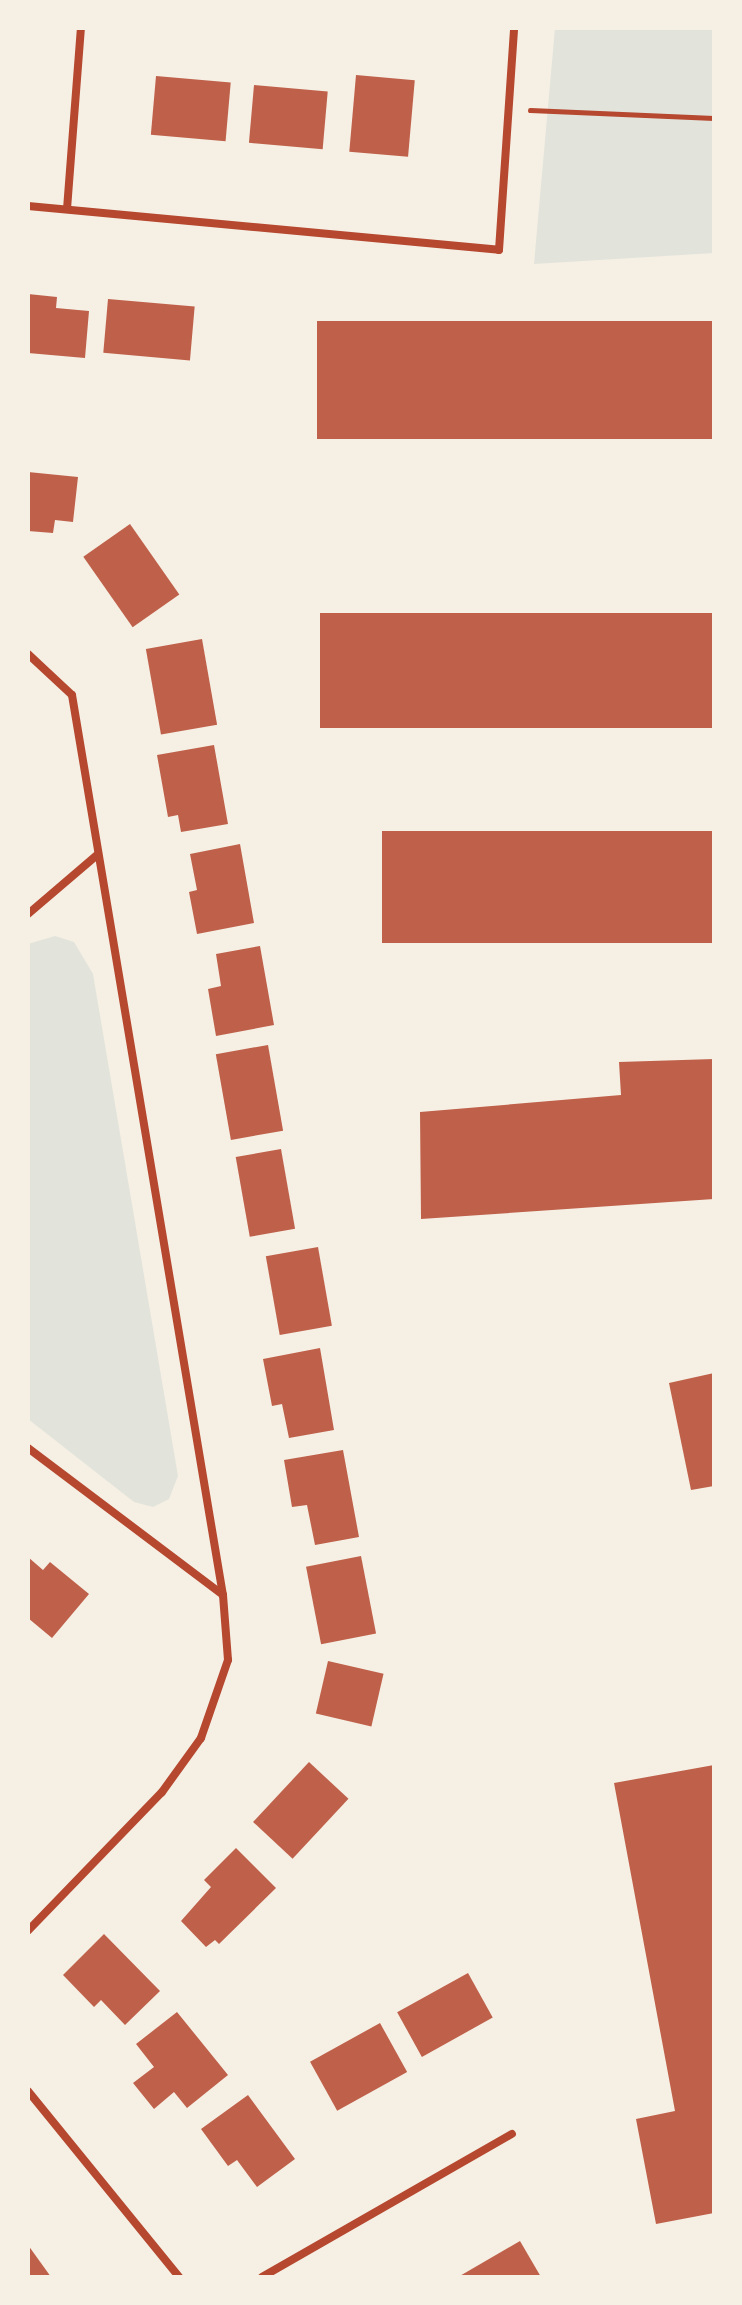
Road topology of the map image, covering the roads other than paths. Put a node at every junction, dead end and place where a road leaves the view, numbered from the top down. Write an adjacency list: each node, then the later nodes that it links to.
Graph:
1 (81, 28): 4 (street)
2 (514, 28): 4 (street)
3 (28, 206): 4 (street)
4 (67, 209)
5 (28, 654): 6 (street)
6 (97, 855): 7 (street); 9 (street)
7 (28, 914)
8 (28, 1448): 9 (street)
9 (223, 1595): 10 (street)
10 (28, 1931)
11 (28, 2091): 13 (street)
12 (512, 2134): 14 (street)
13 (179, 2277)
14 (262, 2277)

